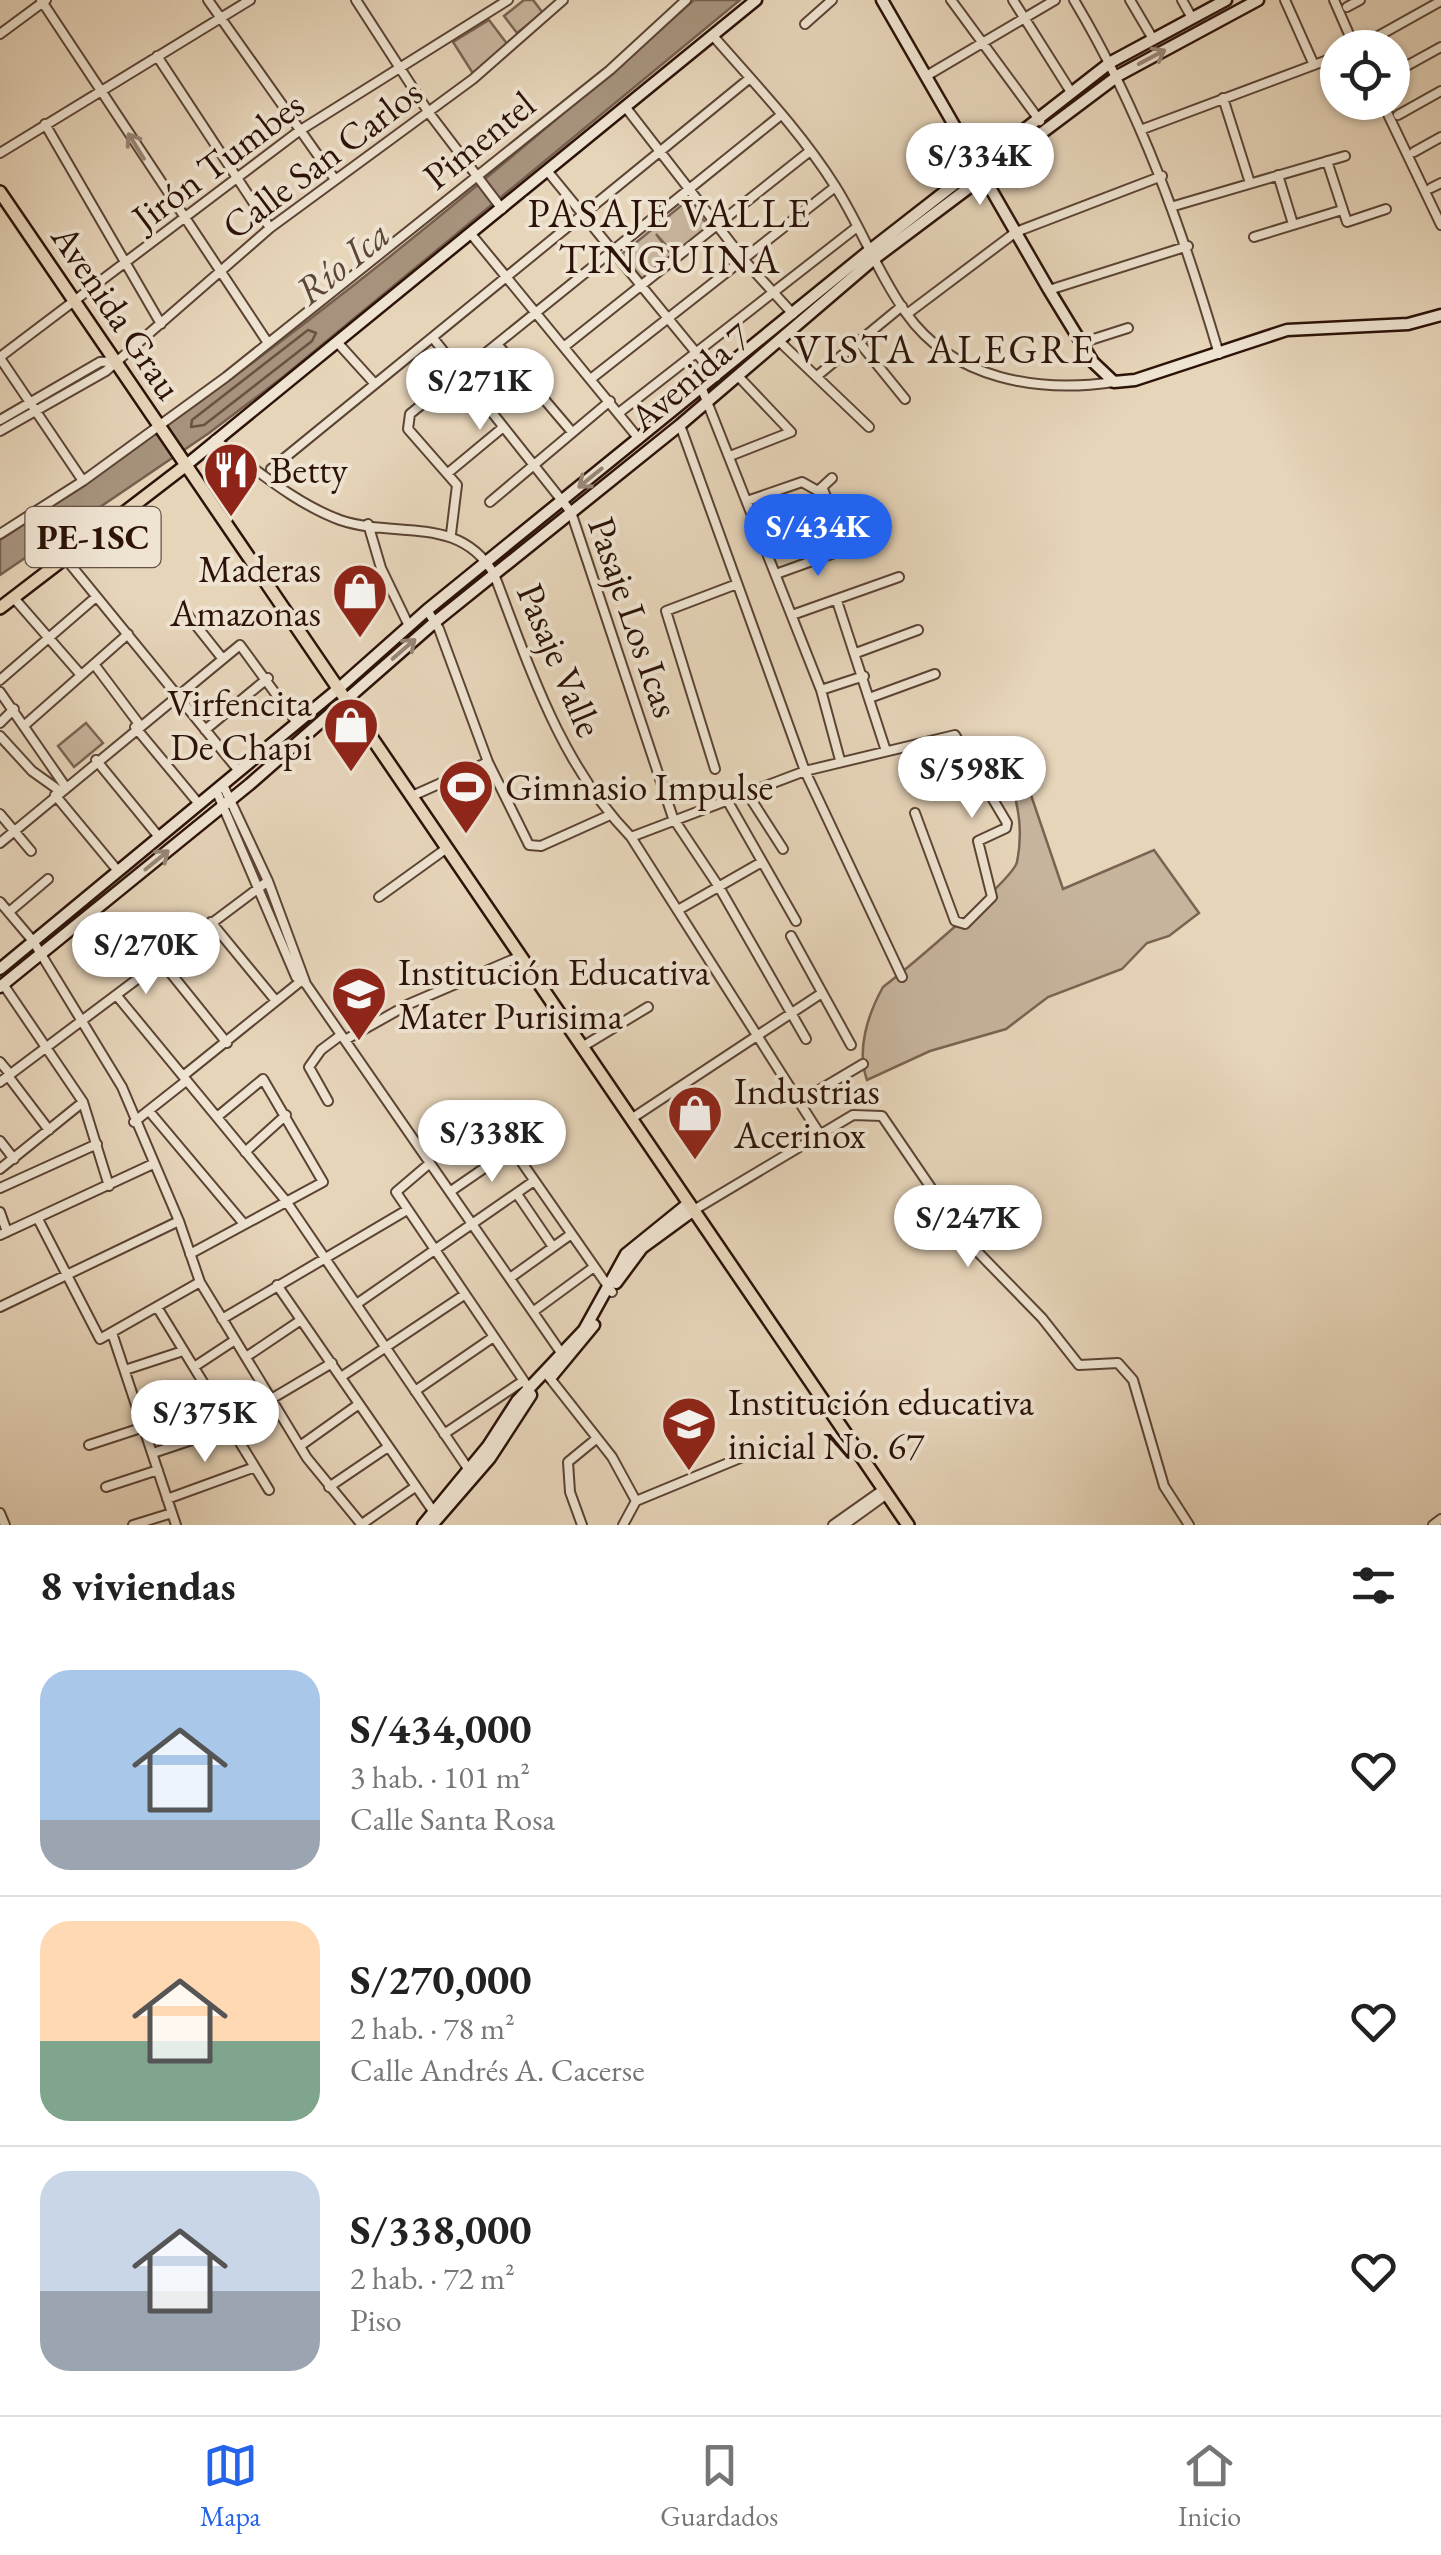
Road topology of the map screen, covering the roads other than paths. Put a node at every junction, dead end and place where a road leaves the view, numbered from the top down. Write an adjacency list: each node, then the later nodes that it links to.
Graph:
1 (208, 0): 28 (street)
2 (250, 0): 28 (street)
3 (356, 0): 44 (street)
4 (489, 0): 26 (street)
5 (508, 0): 26 (street, Jirón Tumbes)
6 (563, 0): 54 (street, Calle San Carlos)
7 (664, 0): 27 (street)
8 (686, 0): 27 (street, Pimentel)
9 (756, 0): 35 (street)
10 (832, 0): 31 (street)
11 (882, 0): 45 (street)
12 (951, 0): 37 (street)
13 (1013, 0): 29 (street)
14 (1054, 0): 29 (street)
15 (1074, 0): 40 (street)
16 (1130, 0): 36 (street)
17 (1182, 0): 30 (street)
18 (1226, 0): 30 (street, Avenida 7)
19 (1258, 0): 46 (street, Avenida 7, one-way to 19)
20 (1286, 0): 42 (street)
21 (1334, 0): 32 (street)
22 (1360, 0): 25 (street)
23 (43, 1): 34 (street); 48 (street)
24 (1441, 2): 33 (street)
25 (1347, 7)
26 (495, 10): 44 (street, Jirón Tumbes)
27 (674, 10): 73 (street, Pimentel)
28 (220, 17): 39 (street); 60 (street)
29 (1024, 18): 37 (street); 50 (street)
30 (1192, 18): 36 (street, Avenida 7)
31 (804, 24)
32 (1351, 30)
33 (1389, 30)
34 (0, 34)
35 (714, 37): 47 (street); 53 (street)
36 (1153, 40): 40 (street, Avenida 7)
37 (983, 44): 45 (street); 57 (street)
38 (1441, 47): 43 (street)
39 (157, 56): 48 (street); 74 (street)
40 (1111, 62): 46 (street); 50 (street, Avenida 7)
41 (1320, 62): 42 (street)
42 (1314, 64): 51 (street)
43 (1410, 64)
44 (398, 68): 54 (street); 60 (street, Jirón Tumbes)
45 (928, 75): 68 (street)
46 (1118, 76): 59 (street); 68 (street, Avenida 7)
47 (750, 78): 55 (street); 65 (street)
48 (101, 90): 58 (street); 86 (street, one-way to 48)
49 (1441, 91): 52 (street)
50 (1071, 92): 57 (street, Avenida 7)
51 (1223, 98): 59 (street); 76 (street)
52 (1410, 108)
53 (627, 109): 65 (street); 69 (street)
54 (429, 113): 72 (street, Calle San Carlos); 73 (street)
55 (781, 115): 62 (street); 80 (street)
56 (1391, 120): 88 (street)
57 (1040, 121): 68 (street, Avenida 7)
58 (45, 124): 64 (street); 99 (street)
59 (1143, 129): 71 (street)
60 (298, 131): 72 (street); 74 (street, Jirón Tumbes)
61 (1441, 137): 63 (street)
62 (810, 151): 77 (street); 89 (street)
63 (1414, 152)
64 (0, 154)
65 (659, 154): 80 (street); 85 (street)
66 (1345, 156): 67 (street)
67 (1327, 161): 70 (street); 84 (street)
68 (984, 171): 92 (street); 97 (street, Avenida 7)
69 (549, 173): 81 (street); 85 (street)
70 (1278, 175): 76 (street); 87 (street)
71 (1162, 176): 82 (street); 92 (street)
72 (334, 178): 91 (street, Calle San Carlos)
73 (480, 178): 81 (street); 117 (street, Pimentel)
74 (237, 180): 86 (street, Jirón Tumbes); 91 (street)
75 (1441, 182): 78 (street)
76 (1250, 183): 82 (street)
77 (835, 187): 90 (street); 98 (street)
78 (1431, 188)
79 (0, 192): 105 (main road, Avenida Grau)
80 (689, 192): 89 (street); 96 (street)
81 (500, 206): 93 (street)
82 (1174, 206): 95 (street)
83 (1386, 208): 84 (street)
84 (1342, 210): 87 (street)
85 (582, 215): 96 (street); 101 (street)
86 (184, 222): 99 (street, Jirón Tumbes); 100 (street)
87 (1293, 224): 94 (street)
88 (1441, 224)
89 (716, 225): 98 (street); 102 (street)
90 (857, 227): 97 (street); 104 (street)
91 (270, 228): 100 (street, Calle San Carlos)
92 (1016, 232): 103 (street); 106 (street)
93 (471, 234): 101 (street); 116 (street)
94 (1254, 237)
95 (1188, 246): 103 (street); 122 (street)
96 (612, 254): 102 (street); 108 (street)
97 (872, 255): 106 (street); 107 (street, Avenida 7); 114 (street, Avenida 7)
98 (744, 260): 104 (street); 110 (street)
99 (125, 266): 105 (street, Jirón Tumbes); 111 (street)
100 (218, 272): 111 (street, Calle San Carlos); 117 (street)
101 (504, 278): 108 (street); 113 (street)
102 (640, 288): 110 (street); 120 (street)
103 (1049, 290): 118 (street)
104 (774, 292): 107 (street); 121 (street)
105 (74, 302): 123 (street, Jirón Tumbes); 124 (main road, Avenida Grau)
106 (904, 310): 115 (street); 130 (street)
107 (793, 314): 129 (street, Avenida 7)
108 (536, 315): 119 (street); 120 (street)
109 (1441, 315): 122 (street)
110 (667, 322): 121 (street); 128 (street)
111 (160, 324): 124 (street, Calle San Carlos)
112 (1128, 328): 118 (street)
113 (432, 338): 125 (street, Pasaje Los Icas); 131 (street)
114 (779, 341): 126 (street, Avenida 7); 127 (street)
115 (858, 341): 127 (street); 133 (street)
116 (338, 342): 131 (street); 147 (street)
117 (268, 343): 142 (street, Pimentel)
118 (1081, 343): 130 (street)
119 (498, 345): 125 (street); 145 (street)
120 (565, 346): 128 (street)
121 (695, 354): 129 (street); 138 (street)
122 (1219, 354): 130 (street)
123 (0, 358): 136 (street)
124 (114, 361): 136 (street); 137 (street); 142 (main road, Avenida Grau)
125 (460, 374): 143 (street, Pasaje Los Icas); 152 (street)
126 (738, 376): 134 (street, Avenida 7); 148 (street)
127 (817, 376): 141 (street)
128 (592, 378): 135 (street)
129 (716, 378): 132 (street, Avenida 7)
130 (1114, 382)
131 (375, 384): 151 (street)
132 (702, 389): 134 (street); 146 (street, Avenida 7)
133 (905, 399)
134 (708, 400): 140 (street, Avenida 7); 148 (street)
135 (610, 401): 138 (street); 145 (street)
136 (30, 402): 137 (street); 139 (street)
137 (36, 410): 144 (street); 154 (street)
138 (620, 412): 146 (street)
139 (0, 420)
140 (680, 425): 159 (street, Avenida 7); 169 (street)
141 (869, 427)
142 (159, 428): 149 (main road, Avenida Grau); 154 (street, Pimentel)
143 (501, 429): 150 (street, Pasaje Los Icas); 152 (street)
144 (0, 431)
145 (572, 432): 150 (street)
146 (639, 439): 156 (street, Avenida 7, one-way to 156)
147 (215, 440): 149 (street); 161 (street)
148 (730, 456): 158 (street)
149 (182, 461): 165 (main road, PE-1SC); 190 (main road, PE-1SC)
150 (533, 466): 156 (street, Pasaje Los Icas); 157 (street)
151 (271, 470)
152 (448, 473): 163 (street)
153 (832, 478): 155 (street)
154 (83, 481): 162 (street, Pimentel)
155 (823, 489): 158 (street); 160 (street)
156 (562, 501): 159 (street, Pasaje Los Icas); 166 (street, Avenida 7)
157 (490, 502)
158 (747, 502): 164 (street)
159 (571, 512): 166 (street, Avenida 7); 220 (street, Pasaje Los Icas)
160 (833, 513): 164 (street); 167 (street)
161 (368, 524): 163 (street); 178 (street)
162 (0, 534)
163 (451, 534): 166 (street, Pasaje Valle)
164 (762, 540): 167 (street)
165 (65, 558): 170 (street); 171 (main road, PE-1SC)
166 (491, 569): 174 (street, Avenida 7); 177 (street, Avenida 7); 219 (street, Pasaje Valle)
167 (776, 574): 176 (street)
168 (899, 577): 172 (street)
169 (737, 584): 207 (street); 208 (street)
170 (96, 596): 180 (street); 181 (street)
171 (14, 597): 173 (main road, PE-1SC); 181 (street)
172 (838, 600): 176 (street); 182 (street)
173 (0, 608)
174 (427, 610): 177 (street); 178 (street, Avenida 7)
175 (188, 614): 183 (street)
176 (792, 616): 191 (street)
177 (436, 622): 195 (street, Avenida 7, one-way to 177); 206 (street)
178 (409, 626): 190 (street, Avenida 7)
179 (918, 630): 182 (street)
180 (128, 634): 184 (street); 193 (street)
181 (49, 638): 186 (street); 189 (street)
182 (856, 653): 187 (street)
183 (222, 658): 188 (street); 193 (street)
184 (94, 664): 186 (street); 200 (street)
185 (935, 674): 194 (street)
186 (81, 675): 198 (street)
187 (864, 676): 191 (street); 194 (street)
188 (268, 678): 199 (street); 201 (street)
189 (0, 680)
190 (338, 690): 195 (main road, PE-1SC); 199 (street, Avenida 7)
191 (820, 690): 205 (street)
192 (0, 692): 196 (street)
193 (176, 694): 200 (street); 201 (street)
194 (872, 697): 203 (street)
195 (348, 702): 213 (main road, PE-1SC); 215 (street, Avenida 7)
196 (14, 710): 197 (street); 198 (street)
197 (0, 723)
198 (26, 724): 211 (street)
199 (297, 724): 209 (street, Avenida 7)
200 (137, 725): 204 (street); 216 (street)
201 (205, 730): 209 (street)
202 (0, 736): 211 (street)
203 (886, 751): 205 (street); 217 (street)
204 (96, 760): 211 (street); 223 (street)
205 (840, 760): 208 (street)
206 (488, 762): 213 (street); 219 (street)
207 (714, 769)
208 (805, 770): 212 (street); 246 (street)
209 (239, 771): 210 (street, Avenida 7)
210 (220, 787): 215 (street); 216 (street, Avenida 7)
211 (60, 790): 221 (street); 229 (street)
212 (747, 793): 214 (street); 226 (street)
213 (412, 796): 225 (main road, PE-1SC)
214 (727, 800): 220 (street); 228 (street)
215 (227, 802): 231 (street); 232 (street); 242 (street, Avenida 7, one-way to 215)
216 (199, 804): 223 (street, Avenida 7)
217 (915, 813)
218 (0, 814): 221 (street)
219 (610, 815): 222 (street, Pasaje Valle)
220 (673, 818): 222 (street); 233 (street, Pasaje Los Icas)
221 (14, 830): 224 (street); 227 (street)
222 (631, 837): 236 (street, Pasaje Valle)
223 (159, 838): 229 (street, Avenida 7)
224 (0, 842)
225 (448, 848): 234 (street); 243 (main road, PE-1SC)
226 (783, 849)
227 (31, 851)
228 (760, 862): 233 (street); 238 (street)
229 (118, 871): 241 (street, Avenida 7)
230 (48, 879): 237 (street)
231 (268, 880): 232 (street); 247 (street)
232 (259, 887): 239 (street); 247 (street)
233 (719, 887): 236 (street); 253 (street, Pasaje Los Icas)
234 (379, 896)
235 (0, 902): 237 (street)
236 (678, 910): 255 (street, Pasaje Valle)
237 (9, 912): 241 (street)
238 (796, 921)
239 (211, 922): 244 (street); 251 (street)
240 (791, 936): 249 (street)
241 (33, 941): 242 (street); 245 (street, Avenida 7)
242 (40, 955): 248 (street, Avenida 7); 254 (street)
243 (522, 956): 256 (street); 261 (main road, PE-1SC)
244 (161, 960): 250 (street); 258 (street)
245 (0, 969)
246 (902, 976)
247 (304, 983): 251 (street); 256 (street)
248 (2, 986): 260 (street)
249 (822, 994): 253 (street); 259 (street)
250 (117, 996): 254 (street); 265 (street)
251 (276, 1002): 258 (street)
252 (648, 1007): 261 (street)
253 (790, 1013): 255 (street); 257 (street, Pasaje Los Icas)
254 (84, 1019): 260 (street); 273 (street)
255 (754, 1035): 268 (street, Pasaje Valle); 272 (street)
256 (343, 1037): 266 (street); 281 (street)
257 (806, 1039)
258 (227, 1044): 265 (street)
259 (851, 1045)
260 (46, 1046): 264 (street); 267 (street)
261 (582, 1048): 272 (main road, PE-1SC)
262 (0, 1062): 264 (street)
263 (863, 1064): 268 (street)
264 (6, 1078): 274 (street)
265 (185, 1078): 269 (street); 271 (street)
266 (328, 1101)
267 (83, 1102): 274 (street); 277 (street)
268 (800, 1102): 275 (street, Pasaje Valle)
269 (150, 1111): 273 (street); 294 (street)
270 (286, 1114): 271 (street); 278 (street); 288 (street)
271 (217, 1117): 278 (street)
272 (631, 1119): 289 (main road, PE-1SC)
273 (134, 1122): 280 (street)
274 (49, 1130): 279 (street)
275 (819, 1133): 289 (street); 366 (street)
276 (0, 1141): 279 (street)
277 (98, 1144): 284 (street); 285 (street)
278 (246, 1152): 288 (street)
279 (14, 1159): 282 (street)
280 (153, 1164): 284 (street); 293 (street)
281 (430, 1164): 286 (street); 290 (street)
282 (0, 1169)
283 (534, 1181): 286 (street); 287 (street); 297 (street)
284 (109, 1186): 292 (street)
285 (0, 1188)
286 (450, 1191): 295 (street)
287 (517, 1194): 295 (street); 298 (street)
288 (286, 1201): 294 (street); 301 (street)
289 (691, 1207): 307 (street); 348 (main road, PE-1SC)
290 (408, 1210): 299 (street); 301 (street)
291 (0, 1212): 296 (street)
292 (38, 1219): 296 (street); 303 (street)
293 (179, 1221): 300 (street); 303 (street)
294 (244, 1224): 300 (street)
295 (474, 1226): 299 (street); 304 (street)
296 (4, 1233)
297 (570, 1234): 298 (street); 302 (street)
298 (553, 1247): 304 (street)
299 (435, 1251): 308 (street); 309 (street)
300 (190, 1254): 305 (street)
301 (325, 1257): 306 (street); 309 (street)
302 (594, 1267): 307 (street); 312 (street)
303 (68, 1275): 310 (street); 315 (street)
304 (510, 1278): 312 (street)
305 (200, 1282): 311 (street); 313 (street)
306 (277, 1285): 313 (street); 314 (street)
307 (610, 1289): 321 (street)
308 (464, 1295): 316 (street); 318 (street)
309 (358, 1303): 318 (street)
310 (0, 1307)
311 (157, 1307): 315 (street); 319 (street)
312 (534, 1310): 321 (street)
313 (222, 1319): 317 (street)
314 (300, 1320): 320 (street); 322 (street)
315 (112, 1333): 324 (street)
316 (492, 1338): 327 (street); 328 (street)
317 (235, 1340): 320 (street); 323 (street)
318 (386, 1347): 326 (street); 328 (street)
319 (184, 1351): 323 (street); 324 (street)
320 (246, 1357): 330 (street)
321 (565, 1357): 325 (street)
322 (332, 1363): 326 (street); 330 (street)
323 (194, 1367): 329 (street)
324 (126, 1370): 332 (street)
325 (548, 1376): 327 (street); 335 (street)
326 (341, 1377): 331 (street)
327 (528, 1387): 334 (street); 343 (street)
328 (414, 1391): 334 (street)
329 (212, 1396): 332 (street); 333 (street)
330 (273, 1402): 333 (street); 337 (street)
331 (359, 1404): 337 (street); 338 (street)
332 (143, 1423): 336 (street); 339 (street)
333 (230, 1426): 339 (street); 341 (street)
334 (444, 1434): 343 (street)
335 (596, 1439): 350 (street); 361 (street)
336 (89, 1445)
337 (300, 1446): 345 (street)
338 (388, 1447): 345 (street); 346 (street)
339 (152, 1454): 342 (street)
340 (745, 1456): 350 (street)
341 (255, 1467): 347 (street); 349 (street)
342 (158, 1470): 344 (street); 349 (street)
343 (472, 1473): 351 (street); 360 (street)
344 (106, 1487)
345 (329, 1487): 358 (street)
346 (415, 1487): 351 (street); 358 (street)
347 (269, 1490)
348 (886, 1492): 363 (street); 364 (street); 365 (main road, PE-1SC)
349 (167, 1498): 353 (street)
350 (636, 1501): 362 (street)
351 (433, 1512): 359 (street)
352 (0, 1513): 355 (street)
353 (172, 1513): 356 (street); 357 (street)
354 (1441, 1519): 367 (street)
355 (5, 1525)
356 (133, 1525)
357 (176, 1525)
358 (362, 1525)
359 (423, 1525)
360 (432, 1525)
361 (582, 1525)
362 (623, 1525)
363 (833, 1525)
364 (844, 1525)
365 (908, 1525)
366 (1189, 1525)
367 (1434, 1525)

